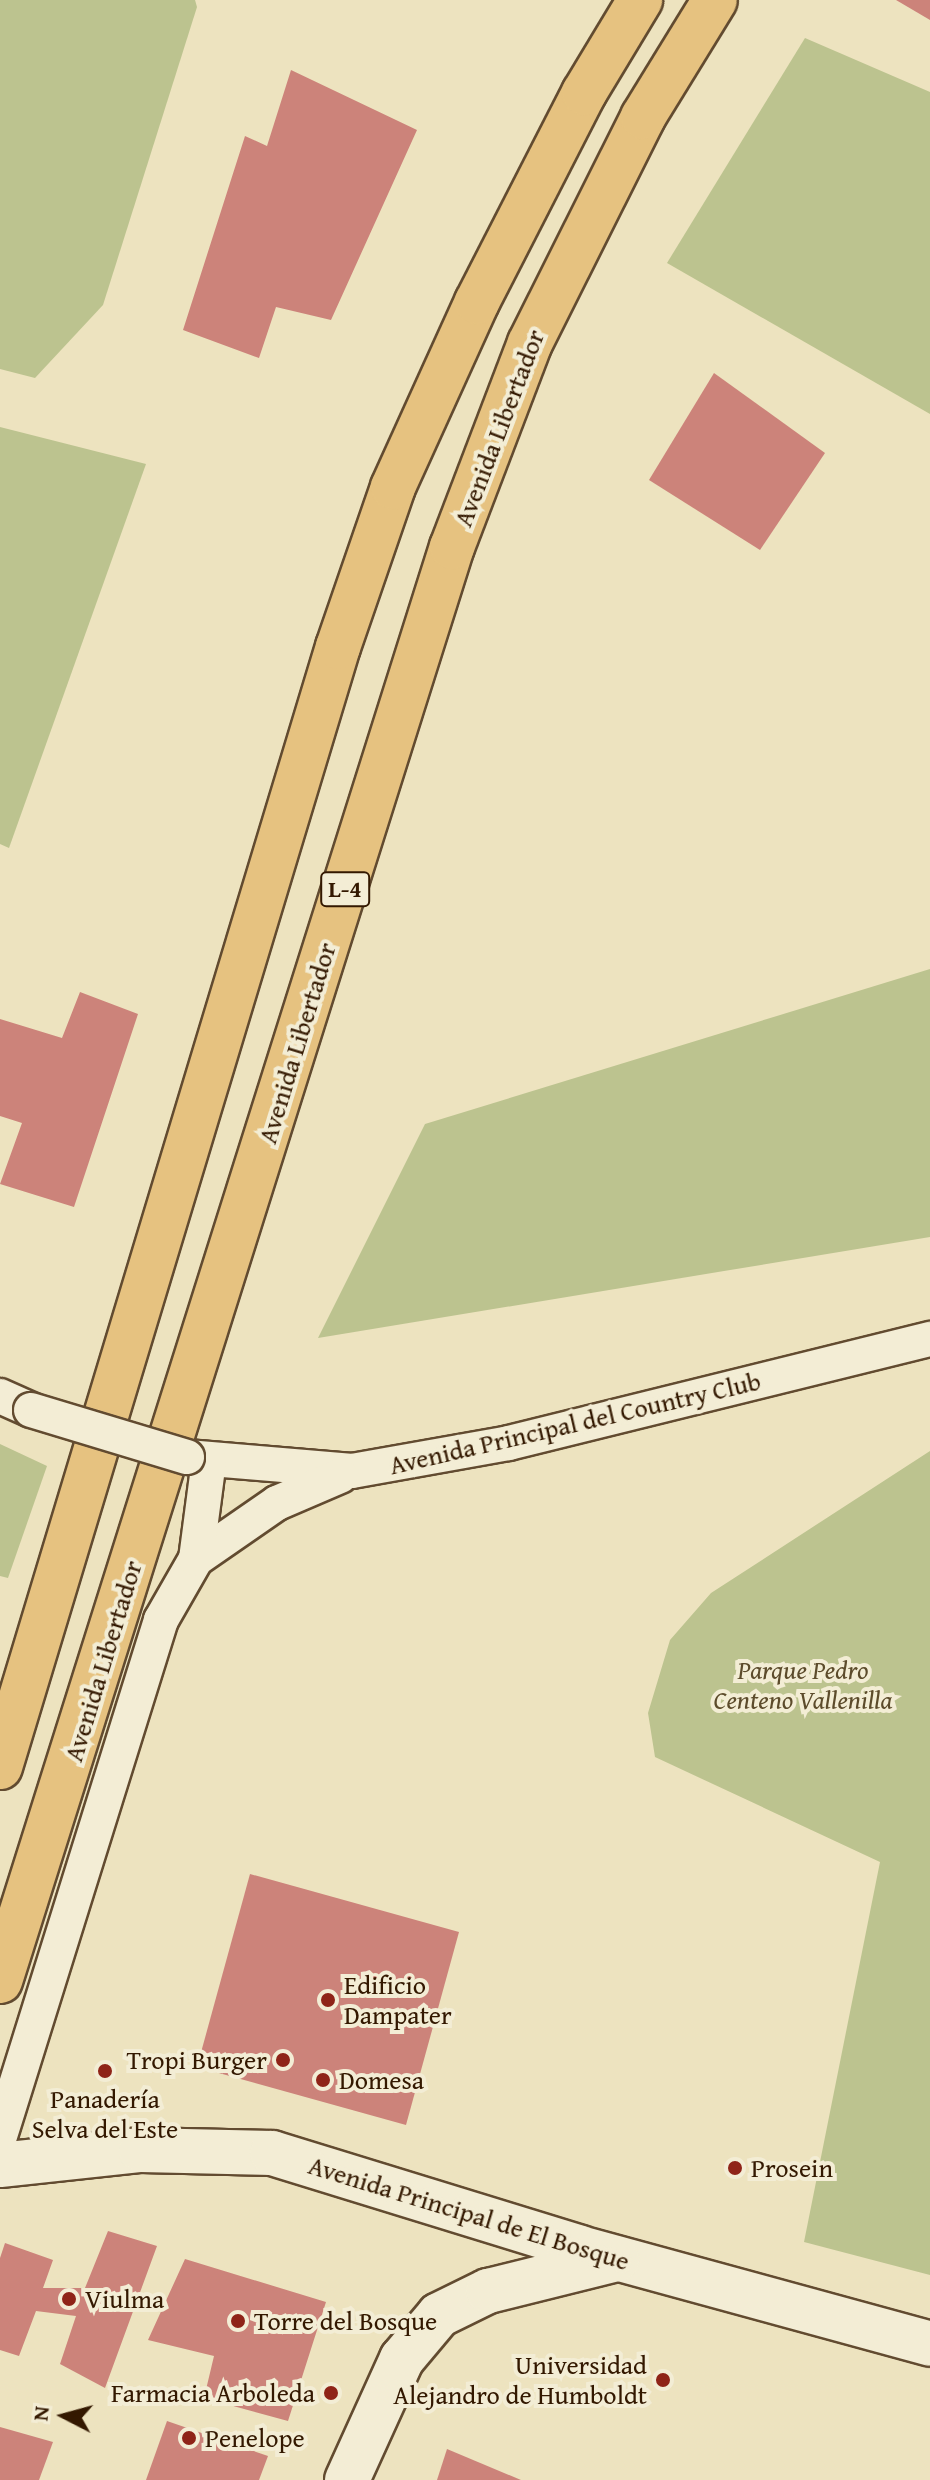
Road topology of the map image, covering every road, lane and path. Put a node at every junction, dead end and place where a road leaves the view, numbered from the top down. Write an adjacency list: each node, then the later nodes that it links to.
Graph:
1 (640, 0): 8 (main road)
2 (715, 0): 9 (main road, Avenida Libertador / L-4)
3 (930, 1339): 6 (street, Avenida Principal del Country Club)
4 (0, 1396): 5 (street, Avenida Principal del Country Club, bridge)
5 (198, 1458): 6 (street, Avenida Principal del Country Club); 7 (street, Avenida Libertador)
6 (352, 1471): 7 (street)
7 (196, 1559): 10 (street, Avenida Libertador)
8 (0, 1767)
9 (0, 1981)
10 (0, 2136)
11 (0, 2165): 12 (main road, Avenida Principal de El Bosque)
12 (618, 2258): 13 (main road, Avenida Principal de El Bosque); 14 (main road)
13 (930, 2344)
14 (347, 2480)

